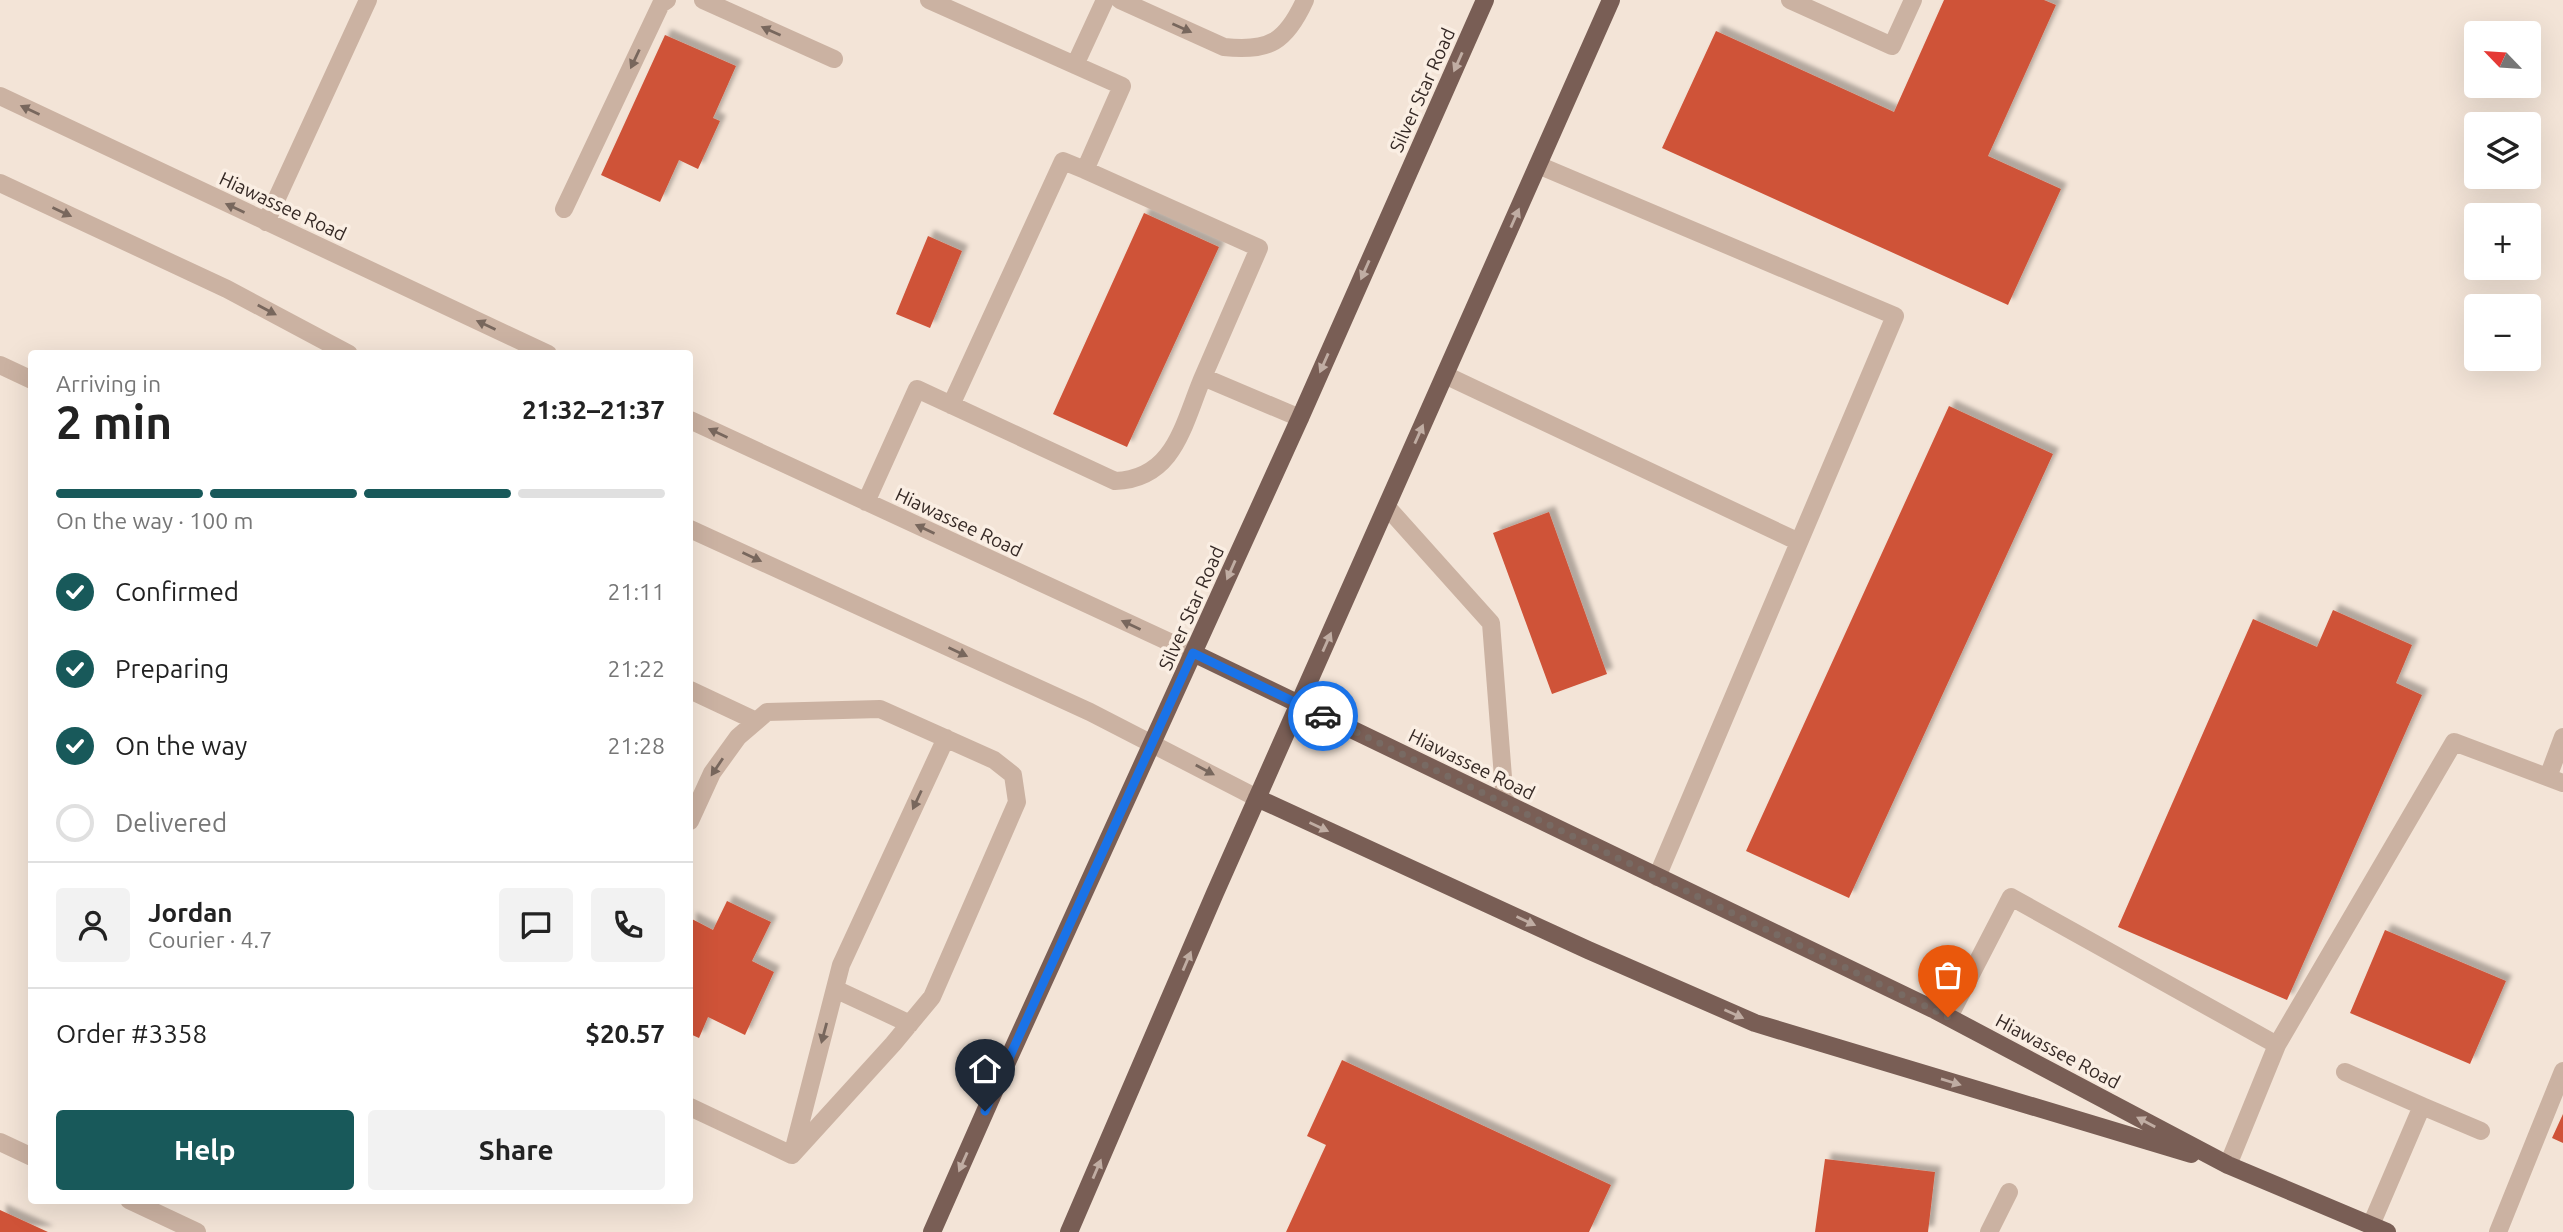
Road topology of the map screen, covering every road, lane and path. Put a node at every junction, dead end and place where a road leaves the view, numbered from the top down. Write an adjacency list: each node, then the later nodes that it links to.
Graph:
1 (368, 0): 19 (street)
2 (667, 0): 18 (street, one-way to 18)
3 (703, 0): 12 (street, one-way to 3)
4 (929, 0): 13 (street)
5 (1105, 0): 13 (street)
6 (1120, 0): 7 (street, one-way to 7)
7 (1305, 0)
8 (1485, 0): 27 (main road, Silver Star Road, one-way to 27)
9 (1611, 0): 15 (main road)
10 (1790, 0): 11 (street)
11 (1913, 0)
12 (834, 59)
13 (1075, 65): 16 (street)
14 (0, 96): 19 (street, Hiawassee Road, one-way to 14)
15 (1538, 165): 23 (main road, one-way to 15); 32 (street)
16 (1085, 170): 24 (street); 26 (street)
17 (0, 183): 20 (street, one-way to 20)
18 (565, 209)
19 (266, 222): 21 (street, Hiawassee Road, one-way to 19)
20 (341, 350)
21 (539, 350)
22 (0, 365): 25 (street)
23 (1446, 375): 30 (main road, one-way to 23); 32 (street)
24 (1203, 377): 26 (street); 27 (street)
25 (28, 378)
26 (951, 405): 29 (street)
27 (1300, 418): 33 (main road, Silver Star Road, one-way to 33)
28 (693, 420): 29 (street, Hiawassee Road, one-way to 28)
29 (866, 502): 33 (street, Hiawassee Road, one-way to 29)
30 (1387, 508): 35 (main road, one-way to 30); 42 (street)
31 (693, 530): 39 (street, Hiawassee Road, one-way to 39)
32 (1800, 542): 44 (street)
33 (1193, 653): 35 (main road, Hiawassee Road); 39 (main road, Silver Star Road)
34 (693, 691): 36 (street)
35 (1299, 705): 41 (main road); 42 (main road, Hiawassee Road)
36 (756, 721): 38 (street); 43 (street, one-way to 43)
37 (2563, 737): 40 (street)
38 (946, 738): 45 (street, one-way to 45); 47 (street)
39 (1153, 743): 41 (street, Hiawassee Road, one-way to 41); 62 (main road, Silver Star Road, one-way to 62)
40 (2556, 780): 48 (street)
41 (1257, 798): 57 (main road, Hiawassee Road, one-way to 57); 63 (main road, one-way to 41)
42 (1505, 803): 44 (main road, Hiawassee Road)
43 (693, 814)
44 (1657, 877): 46 (main road, Hiawassee Road)
45 (835, 989): 47 (street); 56 (street, one-way to 56)
46 (1948, 1017): 48 (street); 57 (main road, Hiawassee Road, one-way to 46)
47 (910, 1024): 56 (street)
48 (2277, 1045): 57 (street)
49 (2345, 1072): 51 (street)
50 (2563, 1072): 65 (street)
51 (2422, 1106): 53 (street); 60 (street)
52 (693, 1108): 56 (street)
53 (2481, 1131)
54 (0, 1142): 55 (street)
55 (28, 1155)
56 (792, 1155)
57 (2228, 1165): 60 (main road, Hiawassee Road)
58 (2009, 1192): 64 (street)
59 (138, 1204): 61 (street)
60 (2379, 1229)
61 (197, 1232)
62 (932, 1232)
63 (1069, 1232)
64 (1989, 1232)
65 (2498, 1232)

